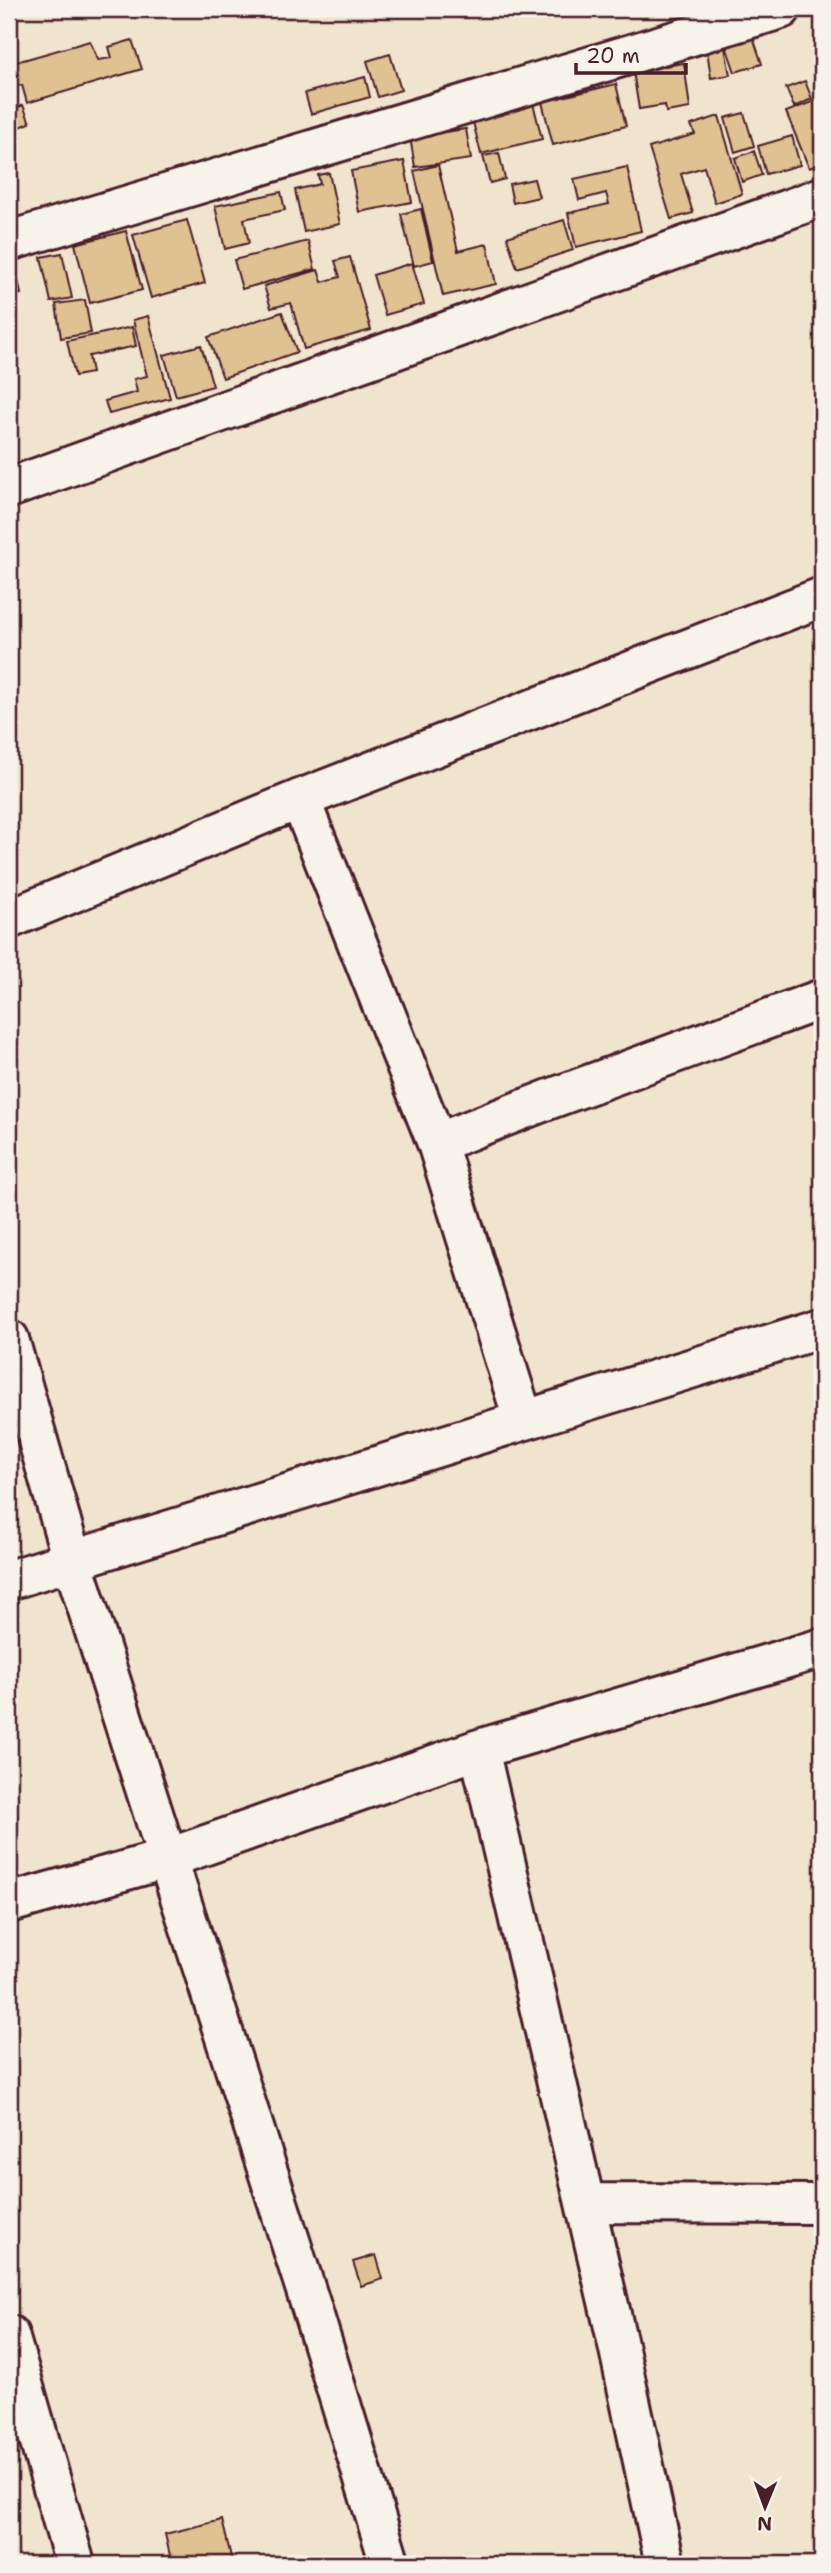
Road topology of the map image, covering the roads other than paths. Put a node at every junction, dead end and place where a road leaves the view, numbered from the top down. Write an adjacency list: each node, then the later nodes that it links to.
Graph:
1 (781, 9): 3 (street)
2 (822, 197): 4 (street)
3 (9, 241)
4 (9, 488)
5 (822, 597): 6 (street)
6 (300, 799): 7 (street); 9 (street)
7 (9, 919)
8 (822, 999): 9 (street)
9 (437, 1143): 12 (street)
10 (822, 1328): 12 (street)
11 (9, 1339): 13 (street)
12 (523, 1419): 13 (street)
13 (72, 1560): 14 (street); 17 (street)
14 (9, 1580)
15 (822, 1648): 16 (street)
16 (478, 1749): 17 (street); 19 (street)
17 (166, 1859): 18 (street); 23 (street)
18 (9, 1903)
19 (585, 2203): 20 (street); 24 (street)
20 (822, 2204)
21 (9, 2335): 22 (street)
22 (75, 2564)
23 (390, 2564)
24 (665, 2564)

